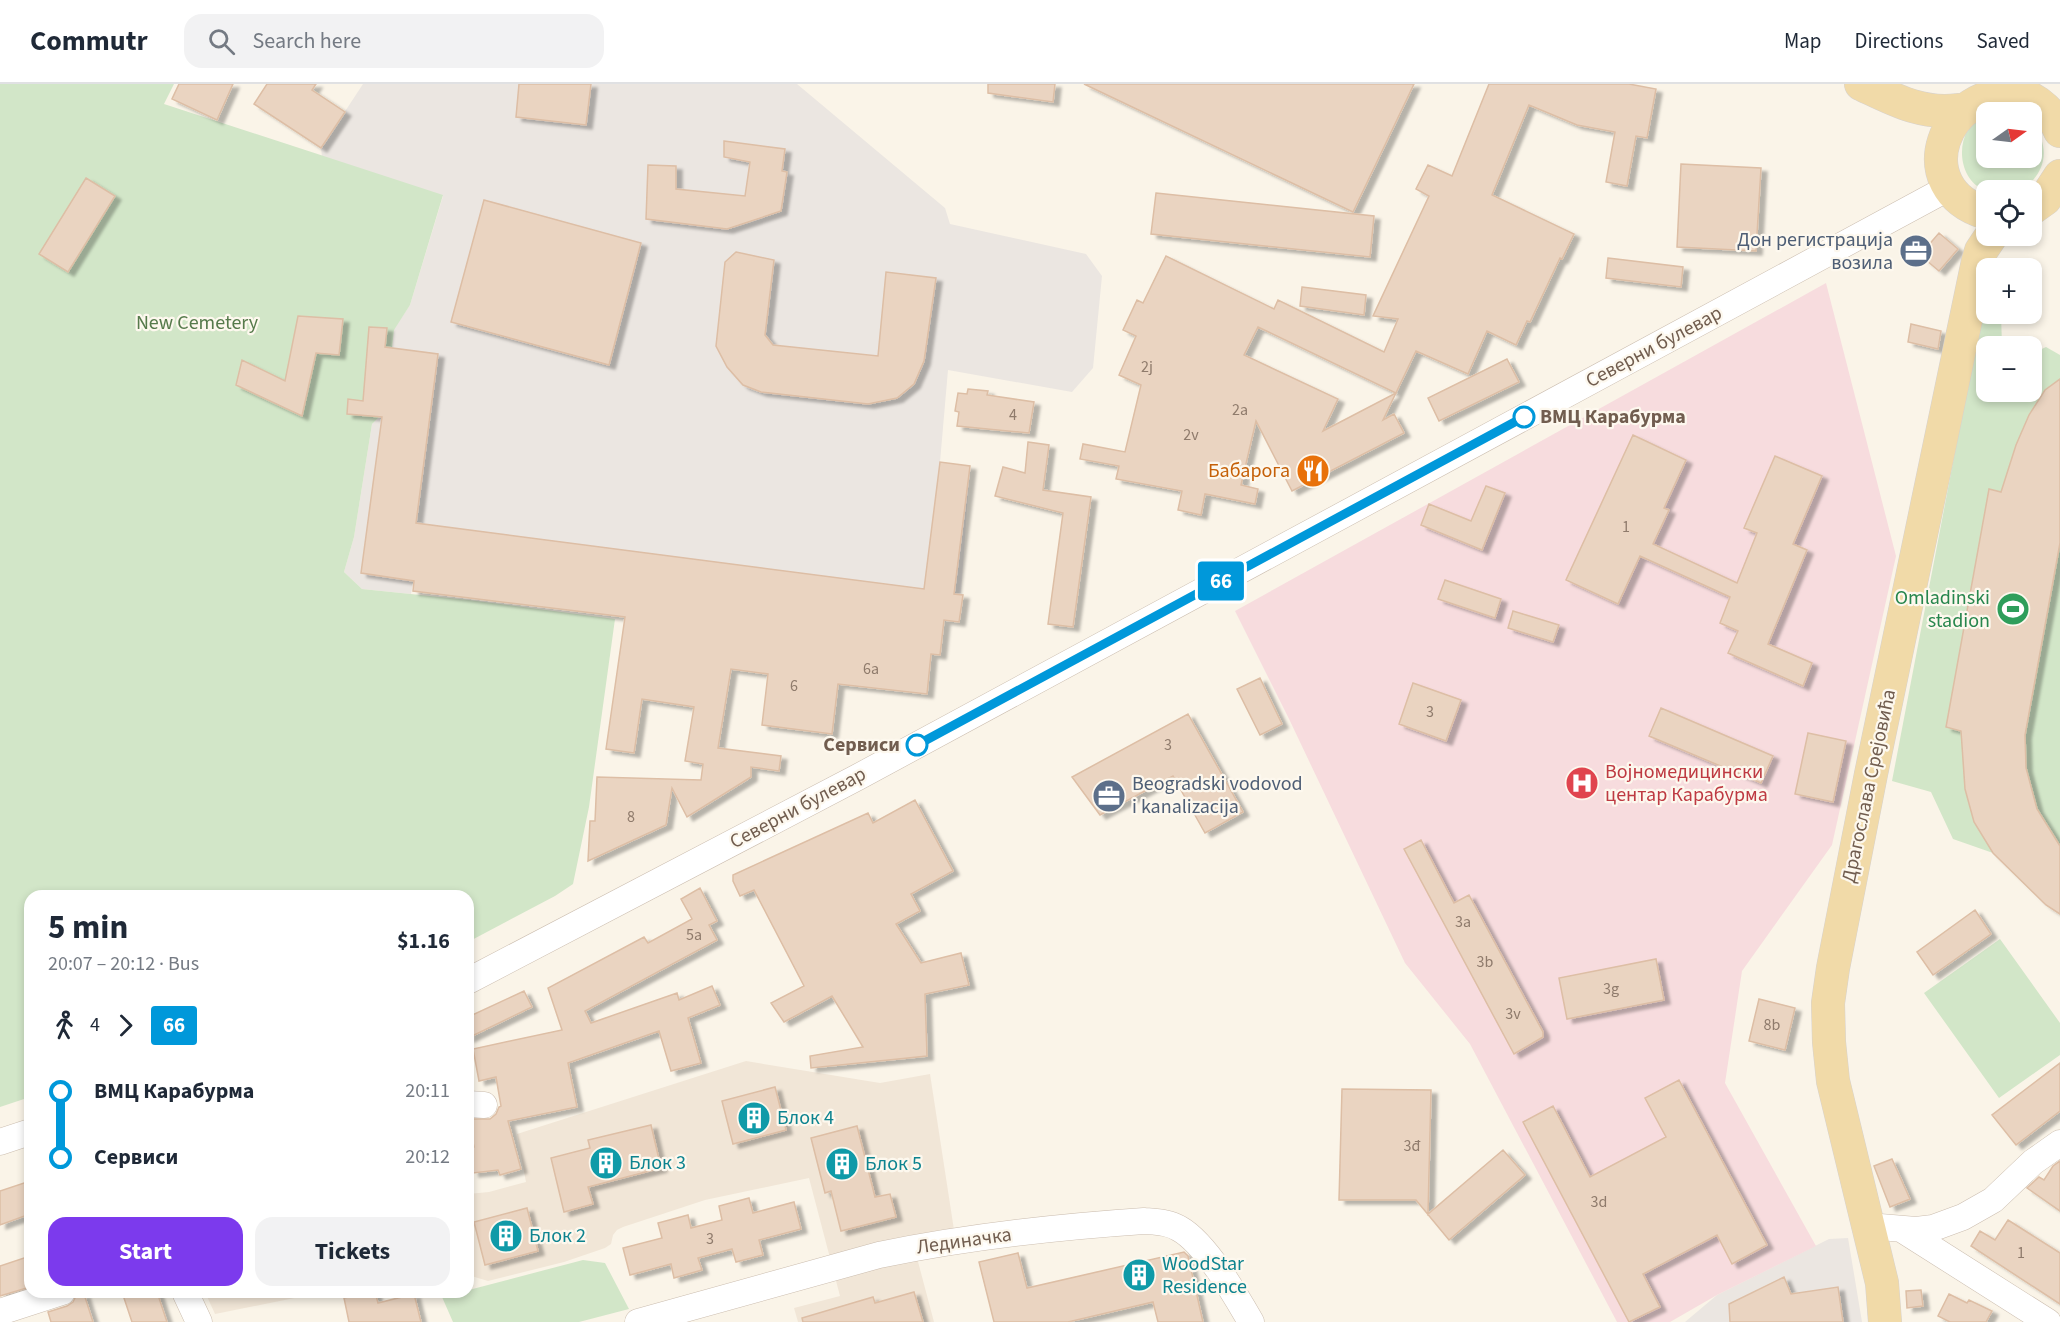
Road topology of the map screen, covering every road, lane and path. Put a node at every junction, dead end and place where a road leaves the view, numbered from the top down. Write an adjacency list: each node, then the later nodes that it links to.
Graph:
1 (1861, 84): 3 (main road)
2 (1968, 98): 3 (main road); 4 (main road); 5 (main road)
3 (1909, 107): 5 (main road)
4 (2044, 107)
5 (1940, 148): 8 (main road, Драгослава Срејовића)
6 (2060, 176): 7 (main road)
7 (2042, 201)
8 (1968, 202): 11 (main road, Драгослава Срејовића); 13 (street, Северни булевар)
9 (2060, 206): 10 (main road)
10 (2042, 208)
11 (1976, 223)
12 (1985, 246): 17 (main road, Драгослава Срејовића)
13 (474, 978)
14 (24, 1134): 15 (street)
15 (0, 1142)
16 (2060, 1143): 18 (street)
17 (1868, 1226): 18 (street); 25 (main road, Драгослава Срејовића)
18 (1903, 1230): 26 (street)
19 (43, 1298): 21 (street)
20 (188, 1298): 22 (street)
21 (0, 1312)
22 (199, 1322)
23 (638, 1322): 24 (street, Лединачка)
24 (1251, 1322)
25 (1886, 1322)
26 (2048, 1322)

